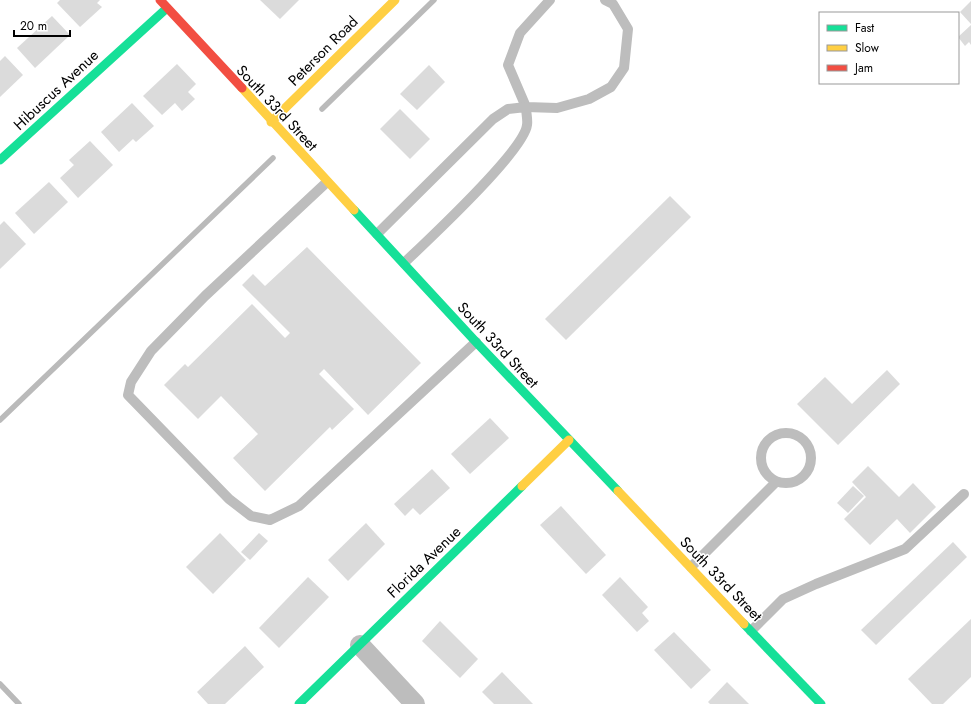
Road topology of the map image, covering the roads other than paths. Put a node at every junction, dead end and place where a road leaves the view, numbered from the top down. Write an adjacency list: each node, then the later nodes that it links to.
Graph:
1 (160, 0): 5 (street, South 33rd Street)
2 (395, 0): 7 (street, Peterson Road)
3 (550, 0): 6 (lane)
4 (605, 0): 6 (lane)
5 (167, 8): 7 (street, South 33rd Street); 8 (street, Hibuscus Avenue)
6 (526, 107): 10 (lane); 11 (lane)
7 (271, 122): 9 (street, South 33rd Street)
8 (0, 160)
9 (326, 182): 10 (street, South 33rd Street); 12 (lane)
10 (377, 234): 11 (street, South 33rd Street)
11 (404, 263): 12 (street, South 33rd Street)
12 (476, 342): 13 (street, South 33rd Street)
13 (569, 440): 16 (street, South 33rd Street); 18 (street, Florida Avenue)
14 (776, 482): 14 (lane); 16 (lane)
15 (964, 494): 17 (lane)
16 (690, 567): 17 (street, South 33rd Street)
17 (751, 631): 21 (street, South 33rd Street)
18 (360, 645): 19 (street, Florida Avenue); 20 (street)
19 (299, 704)
20 (415, 704)
21 (821, 704)

